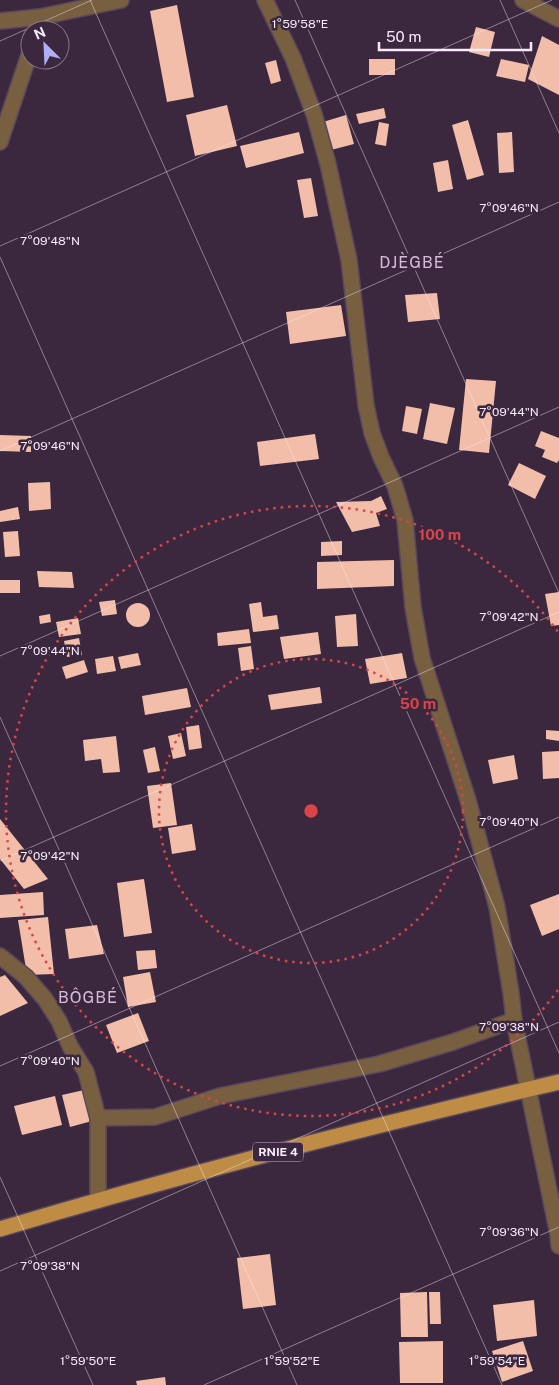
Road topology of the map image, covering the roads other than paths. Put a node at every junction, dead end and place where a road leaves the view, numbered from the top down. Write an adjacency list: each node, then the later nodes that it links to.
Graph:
1 (121, 0): 5 (street)
2 (265, 0): 11 (street)
3 (522, 0): 4 (street)
4 (559, 19)
5 (49, 20)
6 (0, 21): 7 (street)
7 (20, 22)
8 (24, 70): 9 (street)
9 (0, 142)
10 (0, 956): 14 (street)
11 (514, 1020): 13 (street); 14 (street)
12 (559, 1082): 13 (main road, RNIE 4)
13 (528, 1089): 15 (main road, RNIE 4); 17 (street)
14 (98, 1118): 15 (street)
15 (98, 1200): 16 (main road, RNIE 4)
16 (0, 1229)
17 (559, 1246)

